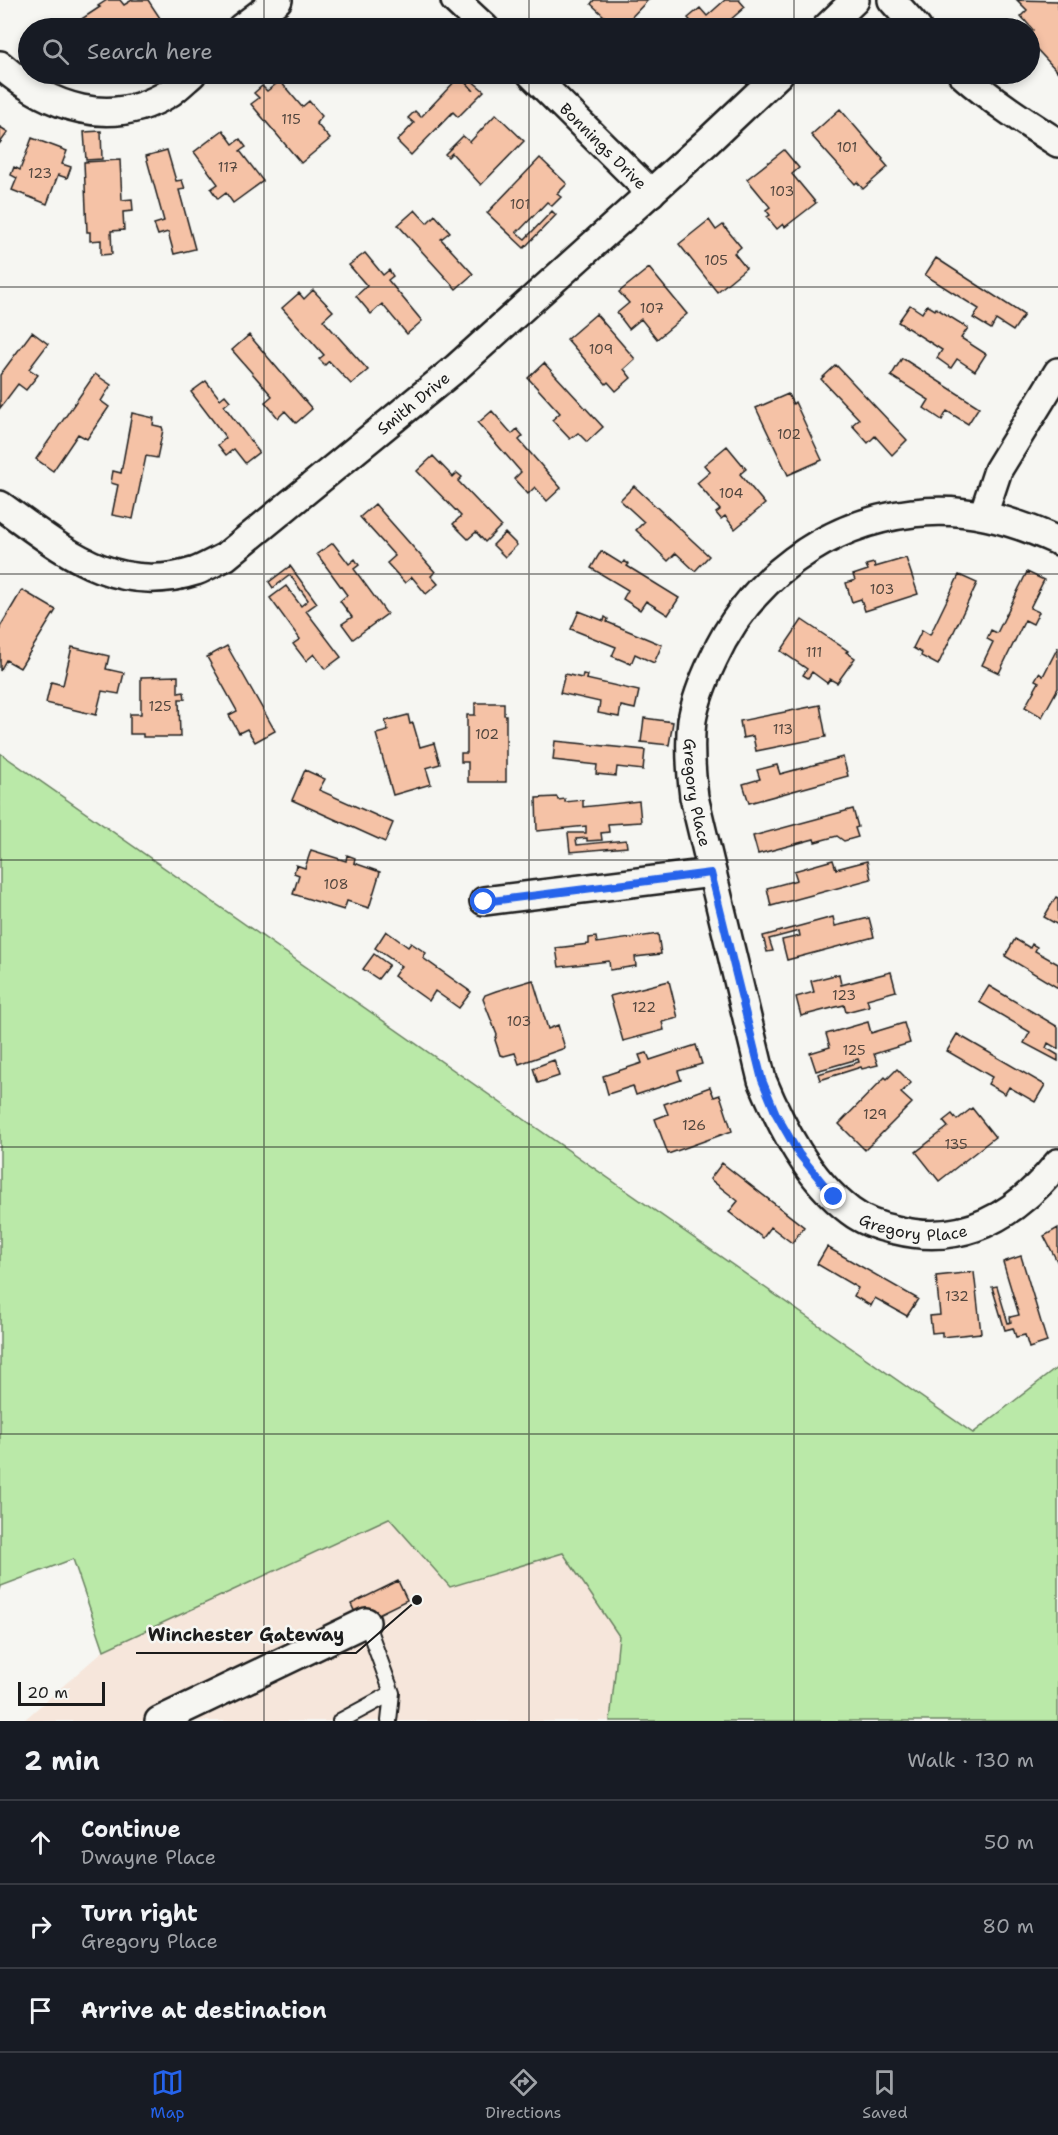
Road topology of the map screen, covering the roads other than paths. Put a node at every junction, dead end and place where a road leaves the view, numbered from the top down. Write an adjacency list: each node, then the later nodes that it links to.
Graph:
1 (278, 0): 5 (street)
2 (455, 0): 6 (street)
3 (855, 0): 7 (street)
4 (892, 0): 8 (street)
5 (254, 18)
6 (474, 18)
7 (836, 18)
8 (908, 18)
9 (0, 65): 10 (street)
10 (18, 81)
11 (22, 84): 12 (street)
12 (180, 84)
13 (541, 84): 17 (street, Bonnings Drive)
14 (768, 84): 17 (street, Smith Drive)
15 (974, 84): 16 (street)
16 (1058, 142)
17 (651, 193): 19 (street, Smith Drive)
18 (1058, 372): 20 (street)
19 (0, 505)
20 (983, 515): 21 (street, Gregory Place); 22 (street, Gregory Place)
21 (1058, 541)
22 (711, 873): 23 (street); 24 (street, Gregory Place)
23 (484, 902)
24 (1058, 1163)
25 (366, 1622): 26 (lane); 27 (street)
26 (392, 1693): 28 (lane); 29 (lane)
27 (159, 1721)
28 (340, 1721)
29 (388, 1721)

